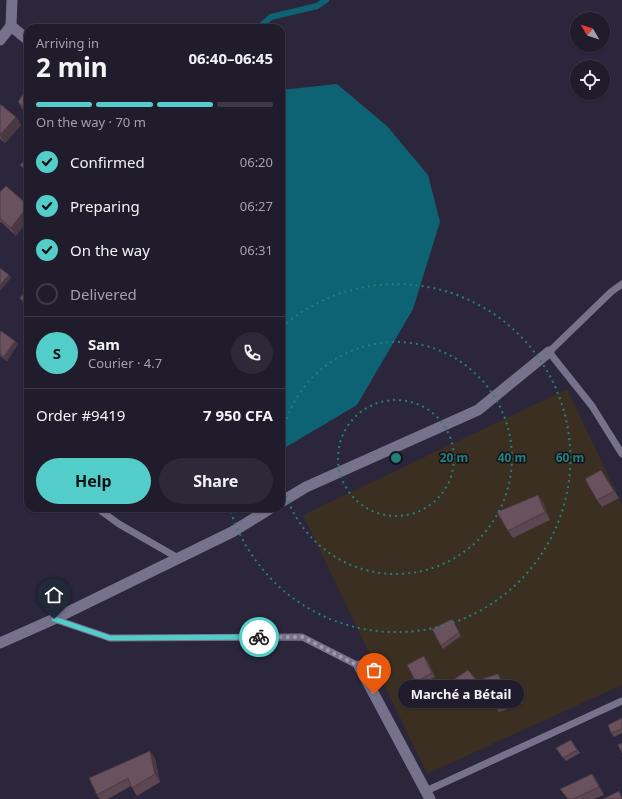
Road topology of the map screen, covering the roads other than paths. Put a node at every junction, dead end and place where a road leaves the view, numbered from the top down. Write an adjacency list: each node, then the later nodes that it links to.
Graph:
1 (12, 0): 2 (street)
2 (11, 26): 3 (street); 4 (street)
3 (24, 37)
4 (0, 40)
5 (622, 284): 6 (lane)
6 (549, 352): 7 (lane); 8 (street)
7 (622, 454)
8 (285, 500)
9 (102, 512): 11 (lane)
10 (264, 512): 11 (street)
11 (178, 558): 12 (street)
12 (54, 619): 13 (street); 14 (lane)
13 (0, 643)
14 (359, 666): 16 (street)
15 (622, 701): 16 (lane)
16 (428, 795)

